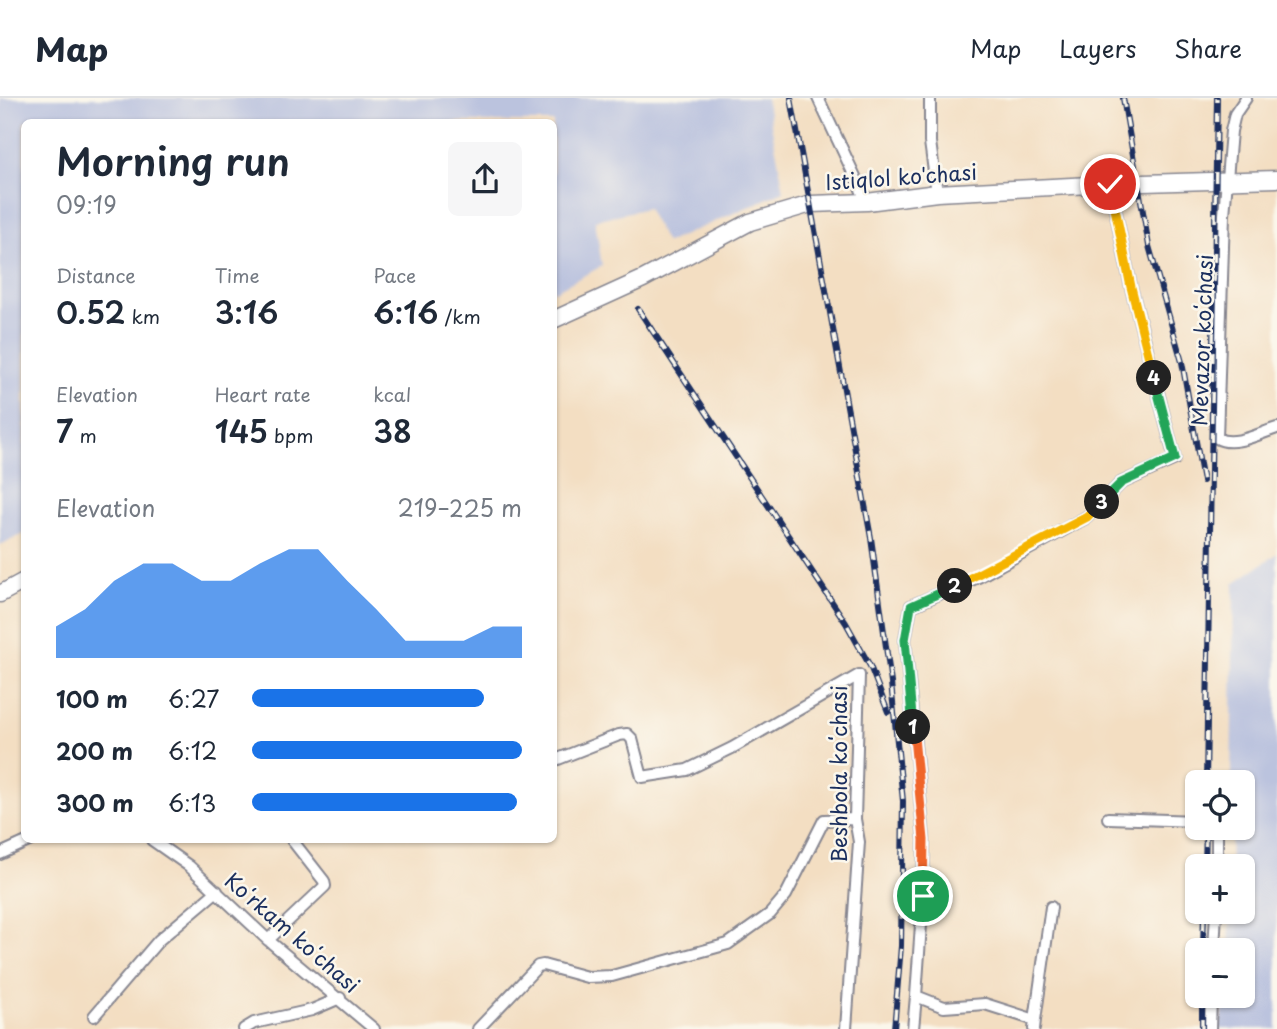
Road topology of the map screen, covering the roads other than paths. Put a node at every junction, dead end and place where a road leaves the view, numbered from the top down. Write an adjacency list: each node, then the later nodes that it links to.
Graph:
1 (818, 98): 8 (street)
2 (930, 98): 7 (street)
3 (1246, 98): 5 (street)
4 (1277, 179): 5 (main road, Istiqlol ko'chasi)
5 (1228, 180): 6 (main road, Istiqlol ko'chasi); 10 (street, Mevazor koʻchasi)
6 (1110, 184): 7 (main road, Istiqlol ko'chasi); 24 (street)
7 (937, 193): 8 (main road, Istiqlol ko'chasi)
8 (867, 202): 9 (main road, Istiqlol ko'chasi)
9 (557, 318)
10 (1277, 428)
11 (21, 583): 12 (main road)
12 (0, 594)
13 (557, 759): 15 (street, Beshbola koʻchasi)
14 (1108, 818): 16 (street)
15 (855, 819): 31 (street); 32 (street, Beshbola koʻchasi)
16 (1185, 821)
17 (24, 843): 20 (street)
18 (156, 843): 21 (street, Koʻrkam koʻchasi)
19 (294, 843): 23 (street)
20 (0, 854)
21 (217, 891): 23 (street, Koʻrkam koʻchasi); 27 (street)
22 (1051, 907): 28 (street)
23 (268, 940): 25 (street, Koʻrkam koʻchasi)
24 (916, 996): 28 (street); 33 (street)
25 (340, 998): 29 (street); 30 (street, Koʻrkam koʻchasi)
26 (1211, 1008): 34 (street)
27 (94, 1016)
28 (1035, 1024)
29 (244, 1029)
30 (374, 1029)
31 (478, 1029)
32 (846, 1029)
33 (913, 1029)
34 (1210, 1029)

